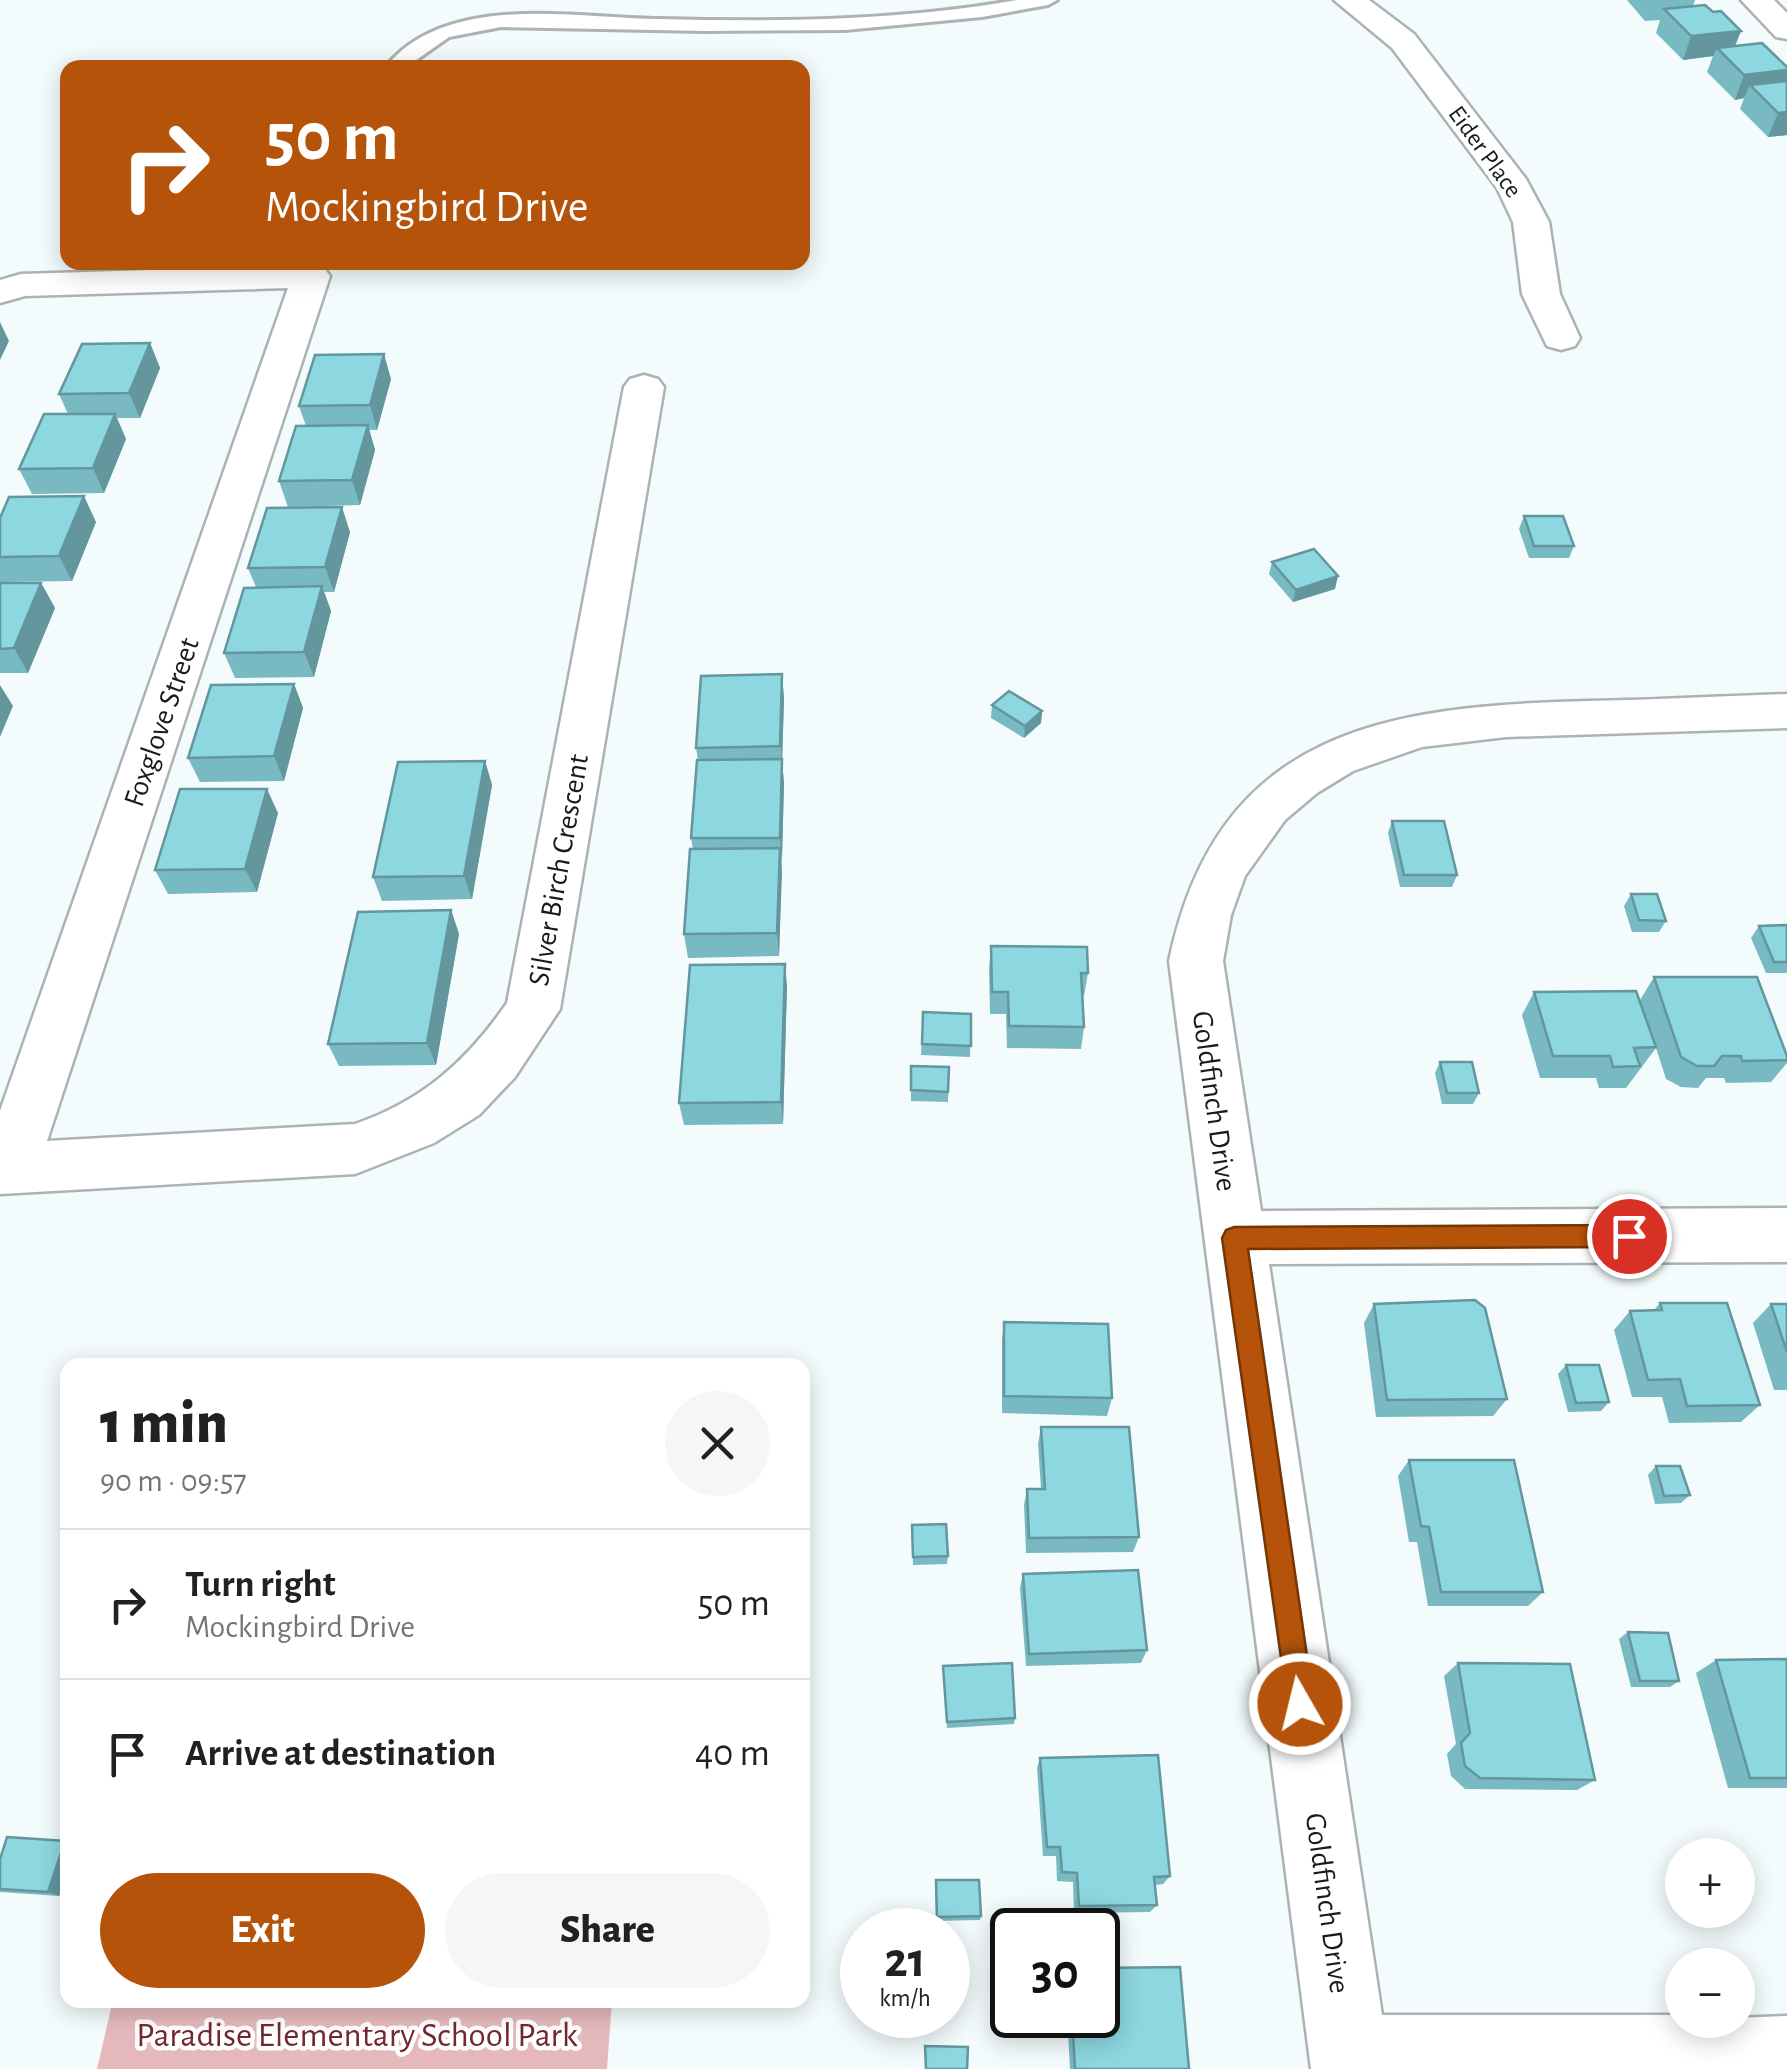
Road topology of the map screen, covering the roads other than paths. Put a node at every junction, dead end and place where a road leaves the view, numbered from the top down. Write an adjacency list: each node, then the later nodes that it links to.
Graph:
1 (1048, 0): 5 (lane)
2 (1349, 0): 9 (street, Eider Place)
3 (1756, 0): 4 (street)
4 (1787, 30)
5 (403, 60)
6 (296, 270): 8 (street)
7 (313, 270): 12 (street, Foxglove Street)
8 (0, 292)
9 (1561, 338)
10 (644, 387): 12 (street, Silver Birch Crescent)
11 (1787, 711): 14 (street, Goldfinch Drive)
12 (5, 1168)
13 (1787, 1236): 14 (street)
14 (1234, 1238): 16 (street, Goldfinch Drive)
15 (1787, 2055): 16 (street)
16 (1350, 2061)

